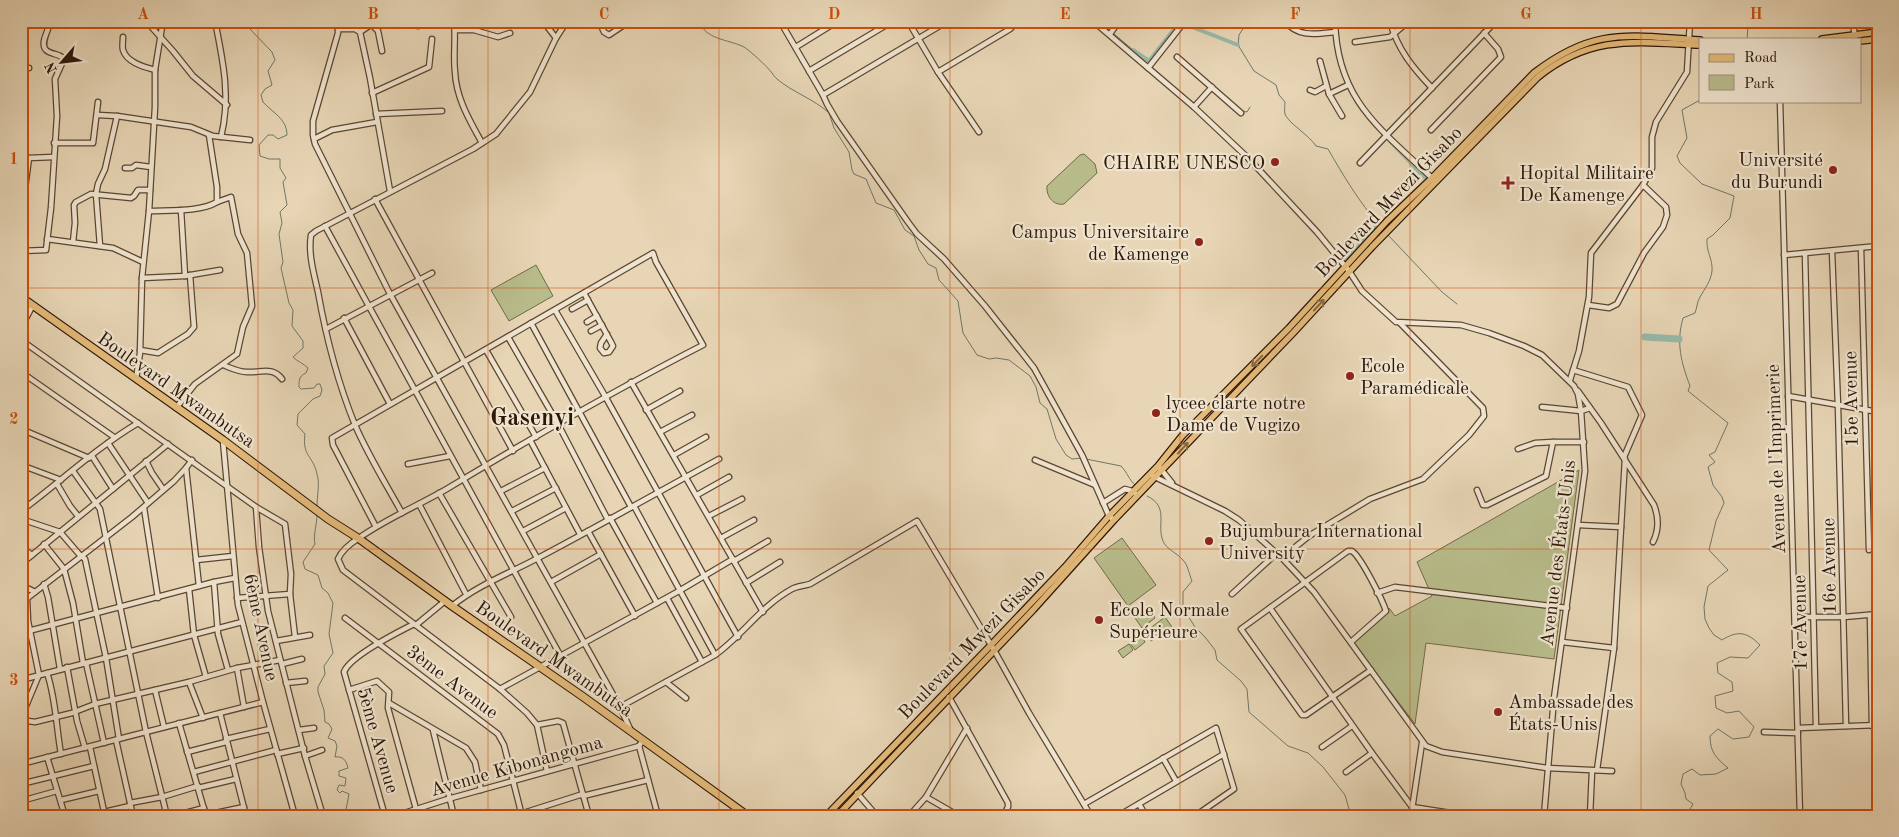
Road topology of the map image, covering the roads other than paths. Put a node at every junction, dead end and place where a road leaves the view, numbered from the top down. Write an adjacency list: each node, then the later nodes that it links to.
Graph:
1 (50, 21): 87 (street)
2 (146, 21): 39 (street)
3 (163, 21): 39 (street)
4 (215, 21): 70 (street)
5 (338, 21): 28 (street)
6 (454, 21): 29 (street)
7 (543, 21): 40 (street)
8 (567, 21): 40 (street)
9 (599, 21): 10 (street)
10 (630, 21)
11 (838, 21): 50 (street)
12 (893, 21): 58 (street)
13 (908, 21): 41 (street)
14 (948, 21): 41 (street)
15 (1009, 21): 59 (street)
16 (1093, 21): 35 (street)
17 (1119, 21): 35 (street)
18 (1185, 21): 55 (street)
19 (1286, 21): 32 (street)
20 (1335, 21): 32 (street)
21 (1390, 21): 36 (street)
22 (1409, 21): 36 (street)
23 (1496, 21): 34 (street)
24 (1690, 21): 48 (street)
25 (1853, 21): 38 (street)
26 (783, 22): 50 (street)
27 (371, 23): 30 (street); 51 (street)
28 (338, 29): 30 (street); 85 (street)
29 (455, 30): 31 (street); 88 (street)
30 (360, 32): 65 (street)
31 (510, 32)
32 (1335, 32): 60 (street)
33 (1878, 32): 38 (main road)
34 (1484, 33): 63 (street); 80 (street)
35 (1110, 34): 55 (street)
36 (1393, 35): 47 (street); 63 (street)
37 (123, 37): 57 (street)
38 (1855, 37): 42 (main road)
39 (160, 38): 57 (street); 70 (street)
40 (556, 38): 88 (street)
41 (918, 38): 59 (street); 67 (street)
42 (1838, 38)
43 (432, 39): 65 (street)
44 (1878, 39): 46 (main road)
45 (1699, 40): 48 (main road, Boulevard Mwezi Gisabo)
46 (1862, 41)
47 (1355, 42)
48 (1689, 42): 49 (main road, Boulevard Mwezi Gisabo); 93 (main road, Boulevard Mwezi Gisabo); 94 (street)
49 (1699, 45)
50 (796, 47): 58 (street)
51 (382, 51)
52 (1178, 57): 62 (street)
53 (1320, 61): 61 (street)
54 (29, 68): 56 (street)
55 (1148, 68): 71 (street)
56 (21, 69)
57 (155, 70): 79 (street)
58 (809, 71): 67 (street)
59 (938, 72): 81 (street)
60 (1348, 85): 66 (street); 82 (street)
61 (1326, 86): 64 (street); 66 (street)
62 (1212, 87): 71 (street); 73 (street)
63 (1432, 88): 82 (street)
64 (1310, 90)
65 (372, 93): 74 (street)
66 (1329, 94): 77 (street)
67 (823, 95): 212 (street)
68 (98, 102): 75 (street)
69 (1780, 102): 115 (street, Avenue de l'Imprimerie)
70 (227, 105): 84 (street)
71 (1194, 107): 117 (street)
72 (442, 111): 74 (street)
73 (1241, 113)
74 (376, 114): 78 (street)
75 (98, 115): 76 (street); 87 (street)
76 (117, 116): 79 (street); 97 (street)
77 (1342, 116)
78 (377, 122): 85 (street); 96 (street)
79 (154, 123): 83 (street); 91 (street)
80 (1431, 130)
81 (979, 132)
82 (1387, 134): 90 (street); 93 (street)
83 (209, 135): 84 (street); 99 (street)
84 (221, 137): 86 (street)
85 (314, 139): 102 (street)
86 (250, 140)
87 (54, 143): 89 (street)
88 (482, 143): 96 (street)
89 (53, 157): 103 (street); 107 (street)
90 (1360, 163)
91 (151, 167): 92 (street); 95 (street)
92 (125, 168)
93 (1434, 180): 104 (main road, Boulevard Mwezi Gisabo)
94 (1643, 185): 128 (street); 128 (street)
95 (150, 190): 97 (street); 101 (street)
96 (390, 191): 98 (street)
97 (96, 194): 108 (street); 109 (street)
98 (375, 199): 102 (street); 122 (street)
99 (217, 202): 100 (street); 147 (street)
100 (181, 210): 101 (street); 120 (street)
101 (149, 211): 116 (street)
102 (349, 213): 105 (street); 124 (street)
103 (21, 218)
104 (1396, 218): 106 (main road, Boulevard Mwezi Gisabo); 106 (main road, Boulevard Mwezi Gisabo)
105 (325, 226): 129 (street); 138 (street)
106 (1376, 238): 117 (main road, Boulevard Mwezi Gisabo)
107 (47, 239): 108 (street); 112 (street)
108 (73, 242): 109 (street)
109 (100, 246): 116 (street)
110 (1878, 246): 111 (street)
111 (1861, 248): 113 (street); 170 (street, 15e Avenue)
112 (21, 250)
113 (1832, 251): 114 (street); 164 (street, 16e Avenue)
114 (1805, 253): 115 (street); 162 (street, 17e Avenue)
115 (1784, 255): 161 (street, Avenue de l'Imprimerie)
116 (143, 262): 121 (street)
117 (1347, 269): 135 (street); 150 (main road, Boulevard Mwezi Gisabo, one-way to 150); 155 (main road, Boulevard Mwezi Gisabo, one-way to 117)
118 (220, 270): 120 (street)
119 (432, 273): 122 (street)
120 (188, 276): 121 (street); 144 (street)
121 (142, 278): 144 (street)
122 (420, 279): 124 (street); 146 (street)
123 (584, 293): 126 (street); 131 (street); 156 (street)
124 (390, 294): 129 (street); 151 (street)
125 (21, 297): 127 (highway, Boulevard Mwambutsa)
126 (588, 300): 130 (street); 132 (street)
127 (33, 305): 140 (street); 152 (highway, Boulevard Mwambutsa)
128 (1588, 305): 148 (street)
129 (368, 306): 133 (street); 158 (street)
130 (572, 309)
131 (555, 310): 136 (street); 160 (street)
132 (597, 316): 134 (street); 137 (street)
133 (344, 318): 138 (street); 163 (street)
134 (587, 322)
135 (1400, 323): 154 (street, Avenue des États-Unis); 264 (street)
136 (531, 324): 142 (street); 171 (street)
137 (602, 325): 139 (street); 141 (street)
138 (326, 329): 176 (street)
139 (591, 331)
140 (21, 333)
141 (607, 334)
142 (508, 337): 145 (street); 175 (street)
143 (21, 340): 174 (street)
144 (140, 350): 152 (street)
145 (486, 350): 146 (street); 180 (street)
146 (464, 362): 151 (street); 188 (street)
147 (223, 365): 153 (street); 166 (street)
148 (1573, 370): 154 (street); 193 (street)
149 (21, 372): 179 (street)
150 (1242, 376): 155 (main road); 203 (main road, Boulevard Mwezi Gisabo)
151 (436, 378): 158 (street); 200 (street)
152 (136, 379): 166 (highway, Boulevard Mwambutsa)
153 (282, 379)
154 (1570, 380): 157 (street, Avenue des États-Unis)
155 (1247, 381): 203 (main road, Boulevard Mwezi Gisabo, one-way to 155)
156 (631, 382): 160 (street); 168 (street)
157 (1574, 386): 167 (street); 169 (street, Avenue des États-Unis)
158 (415, 390): 163 (street); 191 (street)
159 (680, 391): 168 (street)
160 (605, 396): 171 (street); 221 (street)
161 (1788, 396): 162 (street); 306 (street, Avenue de l'Imprimerie)
162 (1809, 399): 164 (street); 307 (street, 17e Avenue)
163 (390, 404): 176 (street)
164 (1838, 406): 170 (street); 304 (street, 16e Avenue)
165 (1542, 407): 169 (street)
166 (176, 408): 182 (highway, Boulevard Mwambutsa)
167 (1590, 408): 169 (street); 193 (street)
168 (646, 410): 178 (street)
169 (1581, 410): 186 (street, Avenue des États-Unis)
170 (1866, 410): 172 (street); 255 (street, 15e Avenue)
171 (580, 412): 175 (street); 229 (street)
172 (1878, 412)
173 (692, 415): 178 (street)
174 (138, 423): 179 (street); 187 (street)
175 (558, 424): 180 (street); 239 (street)
176 (355, 425): 234 (street); 242 (street)
177 (21, 429): 192 (street)
178 (660, 432): 190 (street)
179 (114, 437): 184 (street)
180 (536, 437): 183 (street)
181 (706, 437): 190 (street)
182 (223, 440): 211 (street, 6ème Avenue); 249 (highway, Boulevard Mwambutsa)
183 (530, 440): 188 (street); 202 (street)
184 (108, 442): 192 (street); 205 (street)
185 (1552, 442): 186 (street); 189 (street); 217 (street)
186 (1584, 442): 241 (street, Avenue des États-Unis)
187 (168, 444): 195 (street); 197 (street)
188 (513, 450): 200 (street)
189 (1518, 450)
190 (674, 455): 207 (street)
191 (450, 456): 198 (street); 209 (street)
192 (91, 457): 204 (street); 214 (street)
193 (1624, 458): 243 (street); 252 (street)
194 (719, 459): 207 (street)
195 (192, 460): 201 (street); 211 (street)
196 (1035, 460): 212 (street)
197 (146, 461): 205 (street); 216 (street)
198 (408, 464)
199 (21, 465): 210 (street)
200 (487, 466): 209 (street); 218 (street)
201 (186, 468): 216 (street); 262 (street)
202 (545, 468): 215 (street); 218 (street)
203 (1160, 468): 206 (main road, Boulevard Mwezi Gisabo); 213 (street)
204 (72, 471): 210 (street); 225 (street)
205 (130, 475): 214 (street); 226 (street)
206 (1153, 475): 213 (street); 219 (main road, Boulevard Mwezi Gisabo)
207 (687, 477): 221 (street); 222 (street)
208 (729, 477): 222 (street)
209 (463, 479): 220 (street); 268 (street)
210 (59, 482): 232 (street); 235 (street)
211 (226, 484): 228 (street); 260 (street, 6ème Avenue)
212 (1095, 485): 224 (street)
213 (1172, 485): 256 (street)
214 (113, 488): 225 (street)
215 (556, 488): 231 (street); 233 (street)
216 (163, 489): 226 (street)
217 (1477, 490)
218 (501, 491): 233 (street)
219 (1136, 492): 224 (street); 237 (main road, Boulevard Mwezi Gisabo)
220 (439, 493): 227 (street); 271 (street)
221 (658, 493): 229 (street); 269 (street)
222 (697, 495): 236 (street)
223 (742, 499): 236 (street)
224 (1103, 503): 237 (street)
225 (95, 504): 235 (street); 248 (street)
226 (148, 504): 230 (street)
227 (419, 504): 234 (street); 284 (street)
228 (256, 507): 283 (street); 286 (street)
229 (633, 507): 239 (street); 280 (street)
230 (144, 508): 248 (street); 287 (street)
231 (566, 508): 245 (street); 247 (street)
232 (21, 511)
233 (512, 511): 245 (street)
234 (402, 513): 242 (street)
235 (78, 516): 246 (street)
236 (709, 516): 250 (street)
237 (1111, 518): 324 (main road, Boulevard Mwezi Gisabo)
238 (21, 519): 246 (street)
239 (609, 519): 244 (street); 293 (street)
240 (754, 520): 250 (street)
241 (1578, 525): 243 (street); 297 (street, Avenue des États-Unis)
242 (376, 527): 249 (street)
243 (1621, 527): 325 (street)
244 (588, 530): 247 (street); 257 (street)
245 (523, 531): 261 (street)
246 (60, 532): 253 (street); 259 (street)
247 (580, 534): 261 (street)
248 (105, 538): 259 (street); 295 (street)
249 (358, 538): 291 (highway, Boulevard Mwambutsa); 310 (street)
250 (722, 538): 263 (street)
251 (768, 541): 263 (street)
252 (1653, 542)
253 (44, 544): 258 (street); 267 (street)
254 (21, 546): 258 (street)
255 (1869, 550)
256 (1277, 553): 264 (street); 285 (street)
257 (601, 554): 273 (street); 302 (street)
258 (32, 555): 266 (street)
259 (82, 556): 267 (street); 299 (street)
260 (233, 556): 262 (street); 270 (street, 6ème Avenue)
261 (538, 558): 268 (street); 273 (street)
262 (196, 560): 278 (street)
263 (733, 560): 269 (street); 275 (street)
264 (1284, 560): 274 (street)
265 (780, 562): 275 (street)
266 (21, 564)
267 (64, 570): 276 (street); 308 (street)
268 (514, 571): 271 (street); 328 (street)
269 (704, 576): 280 (street); 318 (street)
270 (236, 578): 272 (street); 288 (street, 6ème Avenue)
271 (489, 581): 284 (street); 303 (street)
272 (214, 582): 278 (street); 312 (street)
273 (551, 582): 323 (street)
274 (1306, 582): 282 (street); 296 (street); 320 (street)
275 (746, 583): 298 (street)
276 (44, 584): 281 (street); 311 (street)
277 (21, 585): 281 (street)
278 (199, 586): 279 (street)
279 (189, 589): 287 (street); 315 (street)
280 (680, 591): 289 (street); 327 (street)
281 (35, 592): 290 (street)
282 (1377, 593): 297 (street); 320 (street)
283 (290, 594): 286 (street); 317 (street)
284 (466, 594): 294 (street)
285 (1232, 594)
286 (265, 597): 288 (street); 319 (street)
287 (158, 598): 295 (street)
288 (237, 598): 309 (street, 6ème Avenue)
289 (666, 598): 293 (street); 332 (street)
290 (27, 599): 292 (street); 313 (street)
291 (445, 601): 294 (highway, Boulevard Mwambutsa); 310 (street)
292 (21, 603)
293 (657, 603): 302 (street)
294 (452, 606): 337 (highway, Boulevard Mwambutsa)
295 (120, 607): 299 (street); 326 (street)
296 (1270, 608): 354 (street); 354 (street)
297 (1567, 608): 321 (street, Avenue des États-Unis)
298 (762, 612): 318 (street); 324 (street)
299 (97, 614): 308 (street); 329 (street)
300 (1878, 614): 301 (street)
301 (1870, 615): 304 (street); 371 (street)
302 (635, 616): 323 (street)
303 (511, 617)
304 (1844, 617): 307 (street); 370 (street, 16e Avenue)
305 (345, 618): 322 (street, 3ème Avenue)
306 (1794, 618): 307 (street); 379 (street, Avenue de l'Imprimerie)
307 (1815, 618): 373 (street, 17e Avenue)
308 (75, 620): 311 (street); 333 (street)
309 (242, 622): 312 (street); 334 (street, 6ème Avenue)
310 (415, 624): 322 (street); 351 (street)
311 (52, 625): 313 (street); 338 (street)
312 (218, 629): 315 (street); 339 (street)
313 (30, 631): 314 (street); 342 (street)
314 (21, 633)
315 (194, 635): 326 (street); 343 (street)
316 (310, 635): 317 (street)
317 (295, 637): 319 (street)
318 (738, 637): 327 (street)
319 (276, 641): 331 (street)
320 (1351, 642): 340 (street)
321 (1562, 642): 325 (street); 405 (street, Avenue des États-Unis)
322 (378, 643): 350 (street, 5ème Avenue); 414 (street, 3ème Avenue)
323 (584, 643): 328 (street); 361 (street)
324 (993, 648): 353 (main road, Boulevard Mwezi Gisabo); 429 (street)
325 (1614, 648): 406 (street)
326 (130, 652): 329 (street); 352 (street)
327 (715, 655): 332 (street)
328 (560, 656): 337 (street)
329 (106, 658): 333 (street); 356 (street)
330 (302, 659): 331 (street)
331 (281, 662): 334 (street); 348 (street)
332 (702, 662): 347 (street)
333 (84, 663): 335 (street); 359 (street)
334 (253, 665): 336 (street); 357 (street, 6ème Avenue)
335 (66, 667): 338 (street); 362 (street)
336 (236, 668): 339 (street); 360 (street)
337 (540, 668): 351 (street); 381 (highway, Boulevard Mwambutsa)
338 (60, 669): 341 (street)
339 (228, 670): 343 (street)
340 (1371, 670): 354 (street); 388 (street)
341 (46, 673): 342 (street); 364 (street)
342 (39, 675): 344 (street); 365 (street)
343 (206, 677): 346 (street)
344 (21, 680)
345 (305, 681): 348 (street)
346 (189, 682): 349 (street); 366 (street)
347 (666, 682): 355 (street); 361 (street)
348 (286, 683): 378 (street)
349 (155, 690): 352 (street); 372 (street)
350 (349, 690): 358 (street); 448 (street, 5ème Avenue)
351 (500, 690): 368 (street)
352 (138, 693): 356 (street); 380 (street)
353 (946, 695): 375 (street); 384 (main road, Boulevard Mwezi Gisabo)
354 (1332, 697): 369 (street)
355 (686, 698)
356 (112, 700): 359 (street); 383 (street)
357 (262, 702): 360 (street); 376 (street, 6ème Avenue)
358 (389, 703): 377 (street); 434 (street)
359 (95, 704): 362 (street); 386 (street)
360 (244, 707): 363 (street)
361 (620, 708): 381 (street)
362 (75, 711): 364 (street); 389 (street)
363 (220, 713): 366 (street); 385 (street)
364 (56, 716): 365 (street); 396 (street)
365 (22, 717)
366 (203, 718): 367 (street)
367 (180, 723): 372 (street); 393 (street)
368 (536, 725): 403 (street); 407 (street)
369 (1352, 726): 390 (street); 395 (street)
370 (1846, 726): 371 (street); 373 (street)
371 (1875, 726)
372 (164, 727): 380 (street)
373 (1816, 727): 379 (street)
374 (314, 728): 378 (street)
375 (967, 728): 424 (street); 460 (street)
376 (270, 729): 385 (street); 394 (street, 6ème Avenue)
377 (433, 729): 418 (street); 425 (street)
378 (299, 730): 391 (street)
379 (1798, 730): 382 (street); 469 (street, Avenue de l'Imprimerie)
380 (146, 732): 383 (street); 423 (street)
381 (632, 732): 387 (highway, Boulevard Mwambutsa)
382 (1764, 732)
383 (117, 740): 386 (street); 428 (street)
384 (904, 740): 421 (main road, Boulevard Mwezi Gisabo); 455 (main road, Boulevard Mwezi Gisabo)
385 (226, 741): 393 (street); 401 (street)
386 (104, 743): 389 (street)
387 (641, 743): 403 (street, Avenue Kibonangoma); 413 (street); 454 (highway, Boulevard Mwambutsa)
388 (1422, 743): 405 (street); 432 (street)
389 (87, 747): 396 (street); 404 (street)
390 (1322, 747)
391 (304, 748): 394 (street); 398 (street)
392 (322, 750): 398 (street)
393 (187, 752): 409 (street)
394 (276, 752): 401 (street); 446 (street, 6ème Avenue)
395 (1372, 753): 410 (street); 432 (street)
396 (62, 754): 399 (street)
397 (1224, 754): 400 (street); 415 (street); 464 (street)
398 (306, 756): 447 (street)
399 (47, 757): 402 (street); 411 (street)
400 (1163, 758): 415 (street); 429 (street)
401 (232, 762): 409 (street); 412 (street)
402 (21, 764)
403 (575, 764): 407 (street, Avenue Kibonangoma); 422 (street)
404 (94, 766): 411 (street); 420 (street)
405 (1547, 768): 406 (street); 467 (street, Avenue des États-Unis)
406 (1595, 770): 408 (street); 437 (street)
407 (548, 771): 414 (street, Avenue Kibonangoma)
408 (1612, 771)
409 (194, 772): 417 (street)
410 (1346, 772)
411 (53, 776): 416 (street); 419 (street)
412 (236, 779): 417 (street); 431 (street)
413 (648, 780): 422 (street); 435 (street)
414 (513, 781): 418 (street, Avenue Kibonangoma); 436 (street, 3ème Avenue)
415 (1176, 781): 430 (street)
416 (21, 784)
417 (198, 787): 423 (street); 433 (street)
418 (481, 790): 425 (street, Avenue Kibonangoma)
419 (57, 791): 426 (street); 427 (street)
420 (99, 791): 426 (street); 439 (street)
421 (857, 793): 456 (main road, Boulevard Mwezi Gisabo); 457 (street)
422 (583, 795): 436 (street); 452 (street)
423 (162, 797): 428 (street); 442 (street)
424 (926, 797): 458 (street); 459 (street)
425 (448, 799): 434 (street, Avenue Kibonangoma); 450 (street)
426 (61, 800): 438 (street)
427 (21, 801)
428 (130, 804): 439 (street); 441 (street)
429 (1084, 804): 461 (street)
430 (1138, 804): 462 (street); 463 (street)
431 (244, 807): 444 (street); 445 (street)
432 (1412, 807): 465 (street); 466 (street)
433 (204, 808): 443 (street); 444 (street)
434 (416, 810): 449 (street, Avenue Kibonangoma)
435 (657, 813): 453 (street)
436 (522, 814): 451 (street)
437 (1591, 814): 468 (street)
438 (65, 815): 440 (street)
439 (103, 815)
440 (58, 816)
441 (133, 816)
442 (167, 816)
443 (174, 816)
444 (206, 816)
445 (246, 816)
446 (295, 816)
447 (324, 816)
448 (385, 816)
449 (395, 816)
450 (454, 816)
451 (514, 816)
452 (589, 816)
453 (639, 816)
454 (748, 816)
455 (826, 816)
456 (837, 816)
457 (877, 816)
458 (909, 816)
459 (959, 816)
460 (1003, 816)
461 (1091, 816)
462 (1118, 816)
463 (1146, 816)
464 (1196, 816)
465 (1411, 816)
466 (1470, 816)
467 (1544, 816)
468 (1619, 816)
469 (1800, 816)

